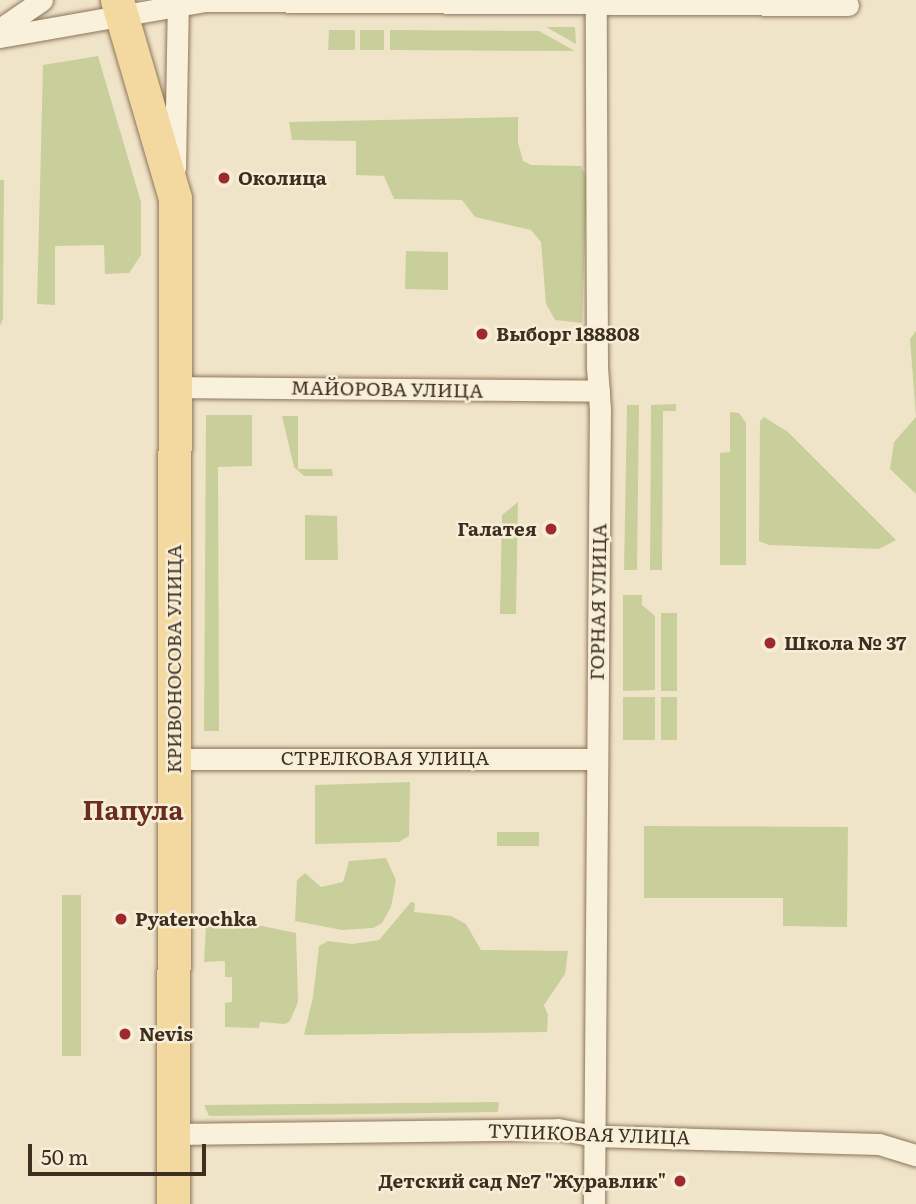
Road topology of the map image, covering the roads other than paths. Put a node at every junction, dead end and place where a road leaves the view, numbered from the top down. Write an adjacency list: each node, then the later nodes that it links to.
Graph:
1 (42, 0): 6 (street)
2 (178, 2): 3 (street); 5 (street); 8 (street, КРИВОНОСОВА УЛИЦА)
3 (596, 2): 4 (street); 10 (street, ГОРНАЯ УЛИЦА)
4 (848, 5)
5 (120, 7): 7 (street); 8 (main road, КРИВОНОСОВА УЛИЦА)
6 (0, 29)
7 (0, 37)
8 (174, 198): 9 (main road, КРИВОНОСОВА УЛИЦА)
9 (174, 387): 10 (street, МАЙОРОВА УЛИЦА); 11 (main road, КРИВОНОСОВА УЛИЦА)
10 (599, 391): 12 (street, ГОРНАЯ УЛИЦА)
11 (173, 759): 12 (street, СТРЕЛКОВАЯ УЛИЦА); 13 (main road, КРИВОНОСОВА УЛИЦА)
12 (597, 759): 14 (street, ГОРНАЯ УЛИЦА)
13 (173, 1134): 14 (street, ТУПИКОВАЯ УЛИЦА); 16 (main road, КРИВОНОСОВА УЛИЦА)
14 (594, 1136): 15 (street, ТУПИКОВАЯ УЛИЦА); 17 (street, ГОРНАЯ УЛИЦА)
15 (916, 1155)
16 (173, 1204)
17 (594, 1204)

